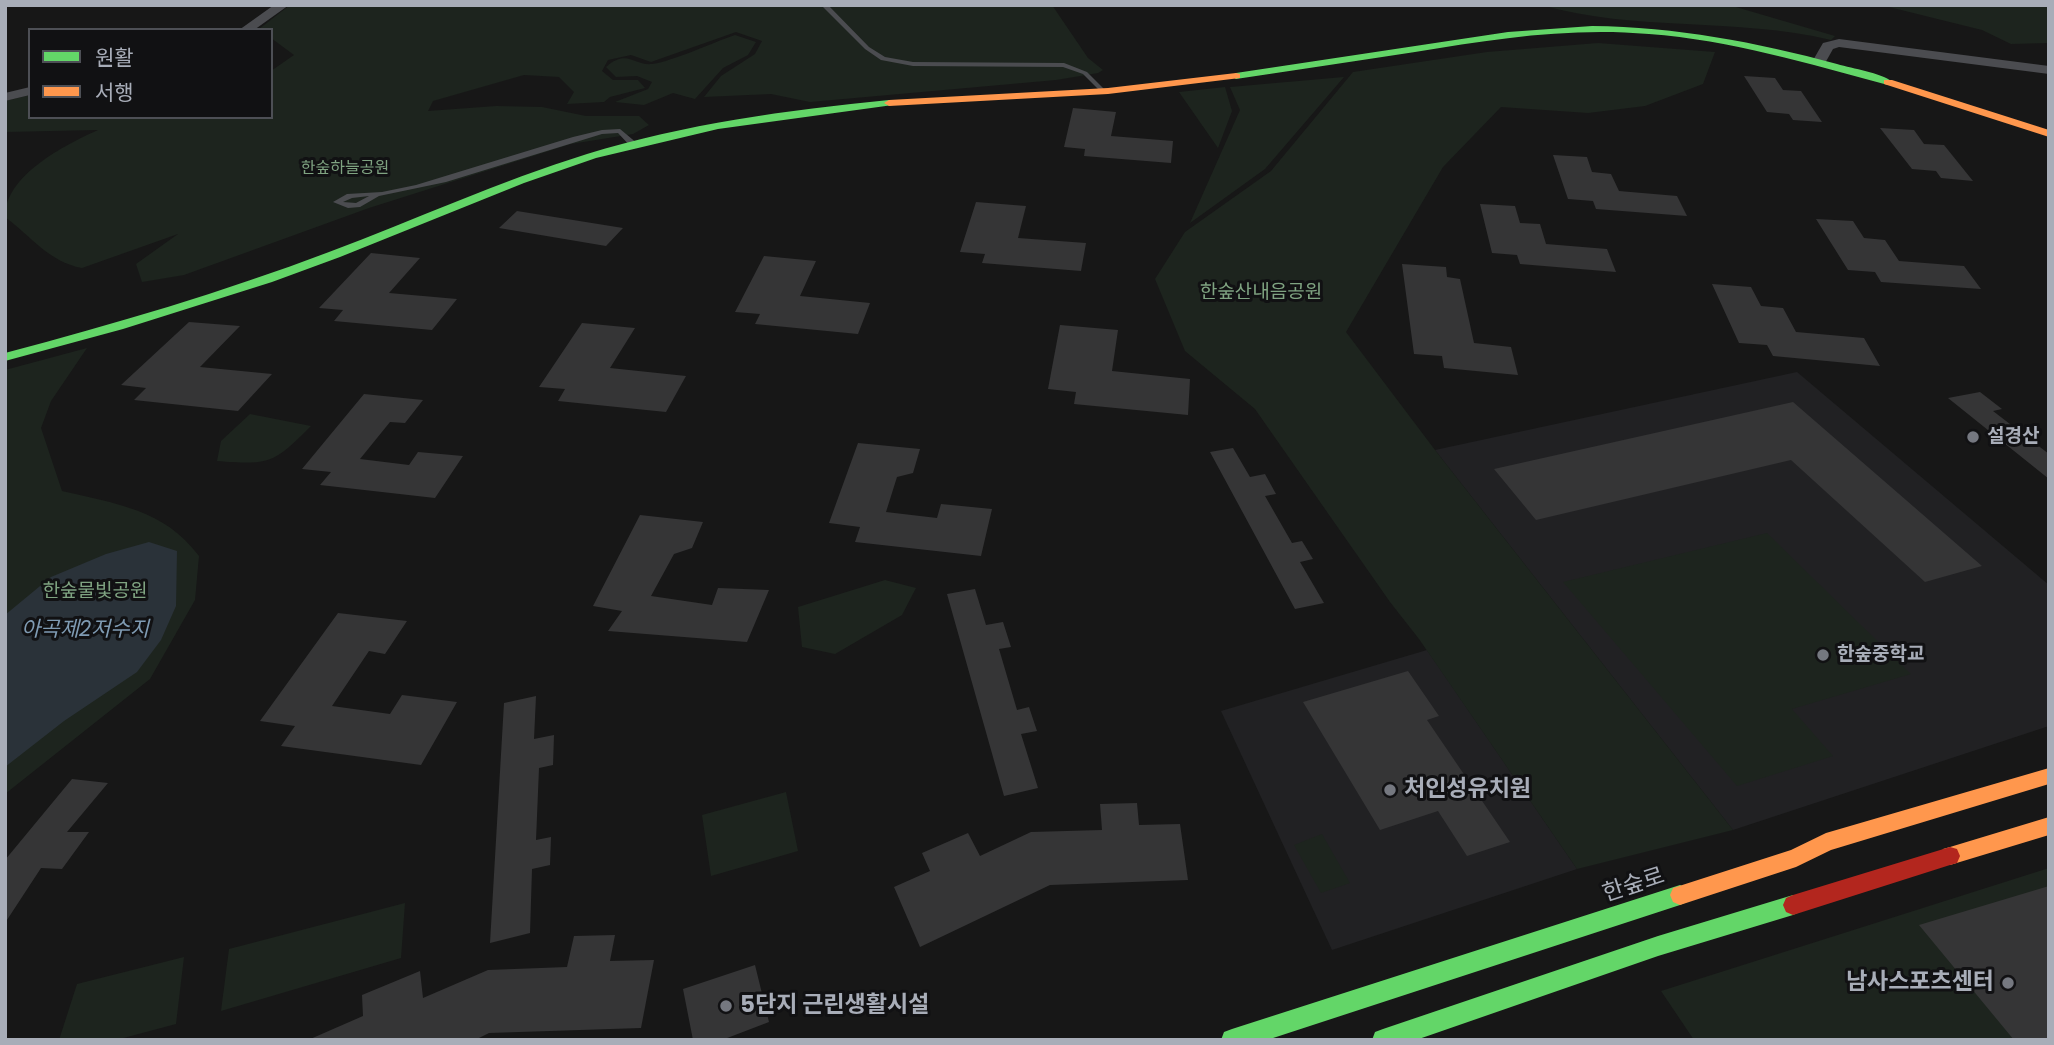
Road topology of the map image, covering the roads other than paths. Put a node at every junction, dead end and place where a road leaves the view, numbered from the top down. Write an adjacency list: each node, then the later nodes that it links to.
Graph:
1 (283, 5): 3 (street)
2 (824, 5): 7 (lane)
3 (248, 28)
4 (1819, 62): 5 (street); 7 (street); 9 (street)
5 (2049, 70)
6 (28, 91): 8 (street)
7 (1103, 91): 10 (street)
8 (5, 97)
9 (2049, 134)
10 (635, 146): 11 (lane); 12 (street)
11 (375, 196)
12 (5, 358)
13 (2049, 776): 15 (street, 한숲로)
14 (2049, 826): 16 (street)
15 (1232, 1040)
16 (1383, 1040)

